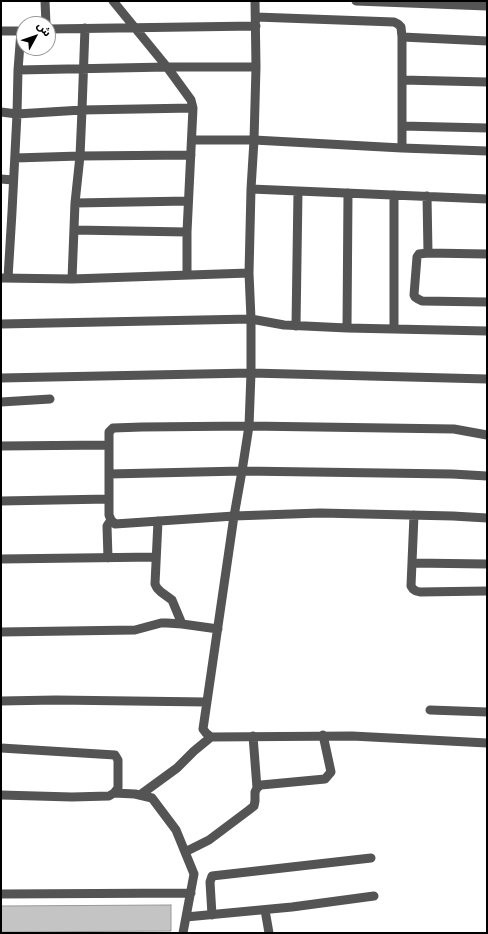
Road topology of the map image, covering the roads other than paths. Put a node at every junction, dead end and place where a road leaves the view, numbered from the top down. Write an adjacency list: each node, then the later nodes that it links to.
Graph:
1 (45, 1): 6 (street)
2 (113, 1): 9 (street)
3 (255, 1): 7 (street)
4 (356, 1): 5 (street)
5 (487, 6)
6 (46, 16)
7 (256, 22): 9 (street); 13 (street); 17 (street)
8 (85, 28): 9 (street); 10 (street); 18 (street)
9 (136, 28): 16 (street)
10 (56, 29)
11 (1, 31): 12 (street)
12 (16, 31)
13 (402, 38): 14 (street); 20 (street)
14 (487, 41)
15 (19, 56): 19 (street)
16 (167, 67): 17 (street); 18 (street); 22 (street)
17 (256, 67): 29 (street)
18 (84, 68): 19 (street); 23 (street)
19 (18, 70): 25 (street)
20 (402, 80): 21 (street); 26 (street)
21 (487, 82)
22 (193, 108): 23 (street); 28 (street)
23 (82, 110): 25 (street); 33 (street)
24 (1, 112): 25 (street)
25 (17, 114): 34 (street)
26 (402, 126): 27 (street); 30 (street)
27 (487, 128)
28 (192, 140): 29 (street); 32 (street)
29 (254, 140): 30 (street); 37 (street)
30 (402, 148): 31 (street)
31 (487, 151)
32 (191, 155): 33 (street); 43 (street)
33 (80, 156): 34 (street); 44 (street)
34 (15, 158): 36 (street)
35 (1, 180): 36 (street)
36 (14, 180): 51 (street)
37 (251, 189): 38 (street); 49 (street)
38 (298, 191): 39 (street); 56 (street)
39 (348, 193): 40 (street); 57 (street)
40 (394, 195): 41 (street); 58 (street)
41 (427, 196): 42 (street); 47 (street)
42 (487, 199)
43 (188, 201): 44 (street); 46 (street)
44 (76, 202): 45 (street)
45 (74, 230): 46 (street); 52 (street)
46 (187, 232): 50 (street)
47 (428, 253): 48 (street); 53 (street)
48 (487, 254)
49 (249, 273): 50 (street); 54 (street)
50 (188, 275): 52 (street)
51 (4, 278): 52 (street)
52 (72, 279)
53 (487, 302)
54 (251, 320): 55 (street); 56 (street); 60 (street)
55 (1, 324)
56 (296, 326): 57 (street)
57 (347, 328): 58 (street)
58 (394, 330): 59 (street)
59 (487, 332)
60 (251, 373): 61 (street); 62 (street); 65 (street)
61 (1, 378)
62 (487, 379)
63 (50, 399): 64 (street)
64 (1, 402)
65 (249, 426): 66 (street); 68 (street); 69 (street)
66 (487, 435)
67 (1, 446): 68 (street)
68 (109, 446): 70 (street)
69 (242, 471): 70 (street); 71 (street); 75 (street)
70 (109, 474): 72 (street)
71 (487, 476)
72 (109, 499): 73 (street); 77 (street)
73 (1, 501)
74 (414, 515): 75 (street); 76 (street); 82 (street)
75 (234, 516): 78 (street); 86 (street)
76 (487, 518)
77 (111, 520): 78 (street); 80 (street)
78 (158, 521): 79 (street)
79 (156, 557): 80 (street); 85 (street)
80 (108, 558): 81 (street)
81 (1, 559)
82 (412, 563): 83 (street); 84 (street)
83 (487, 564)
84 (487, 591)
85 (182, 624): 86 (street); 87 (street)
86 (218, 629): 89 (street)
87 (1, 632)
88 (1, 701): 89 (street)
89 (207, 702): 94 (street)
90 (430, 710): 91 (street)
91 (487, 712)
92 (323, 735): 93 (street); 95 (street); 97 (street)
93 (253, 736): 94 (street); 97 (street)
94 (211, 737): 100 (street)
95 (487, 743)
96 (1, 748): 98 (street)
97 (256, 788): 101 (street)
98 (114, 793): 99 (street); 100 (street)
99 (1, 795)
100 (140, 795): 101 (street)
101 (185, 852): 103 (street)
102 (371, 858): 107 (street)
103 (191, 893): 104 (street); 108 (street)
104 (1, 894)
105 (374, 896): 106 (street)
106 (265, 910): 107 (street); 110 (street)
107 (212, 915): 108 (street)
108 (186, 917): 109 (street)
109 (183, 933)
110 (269, 933)

